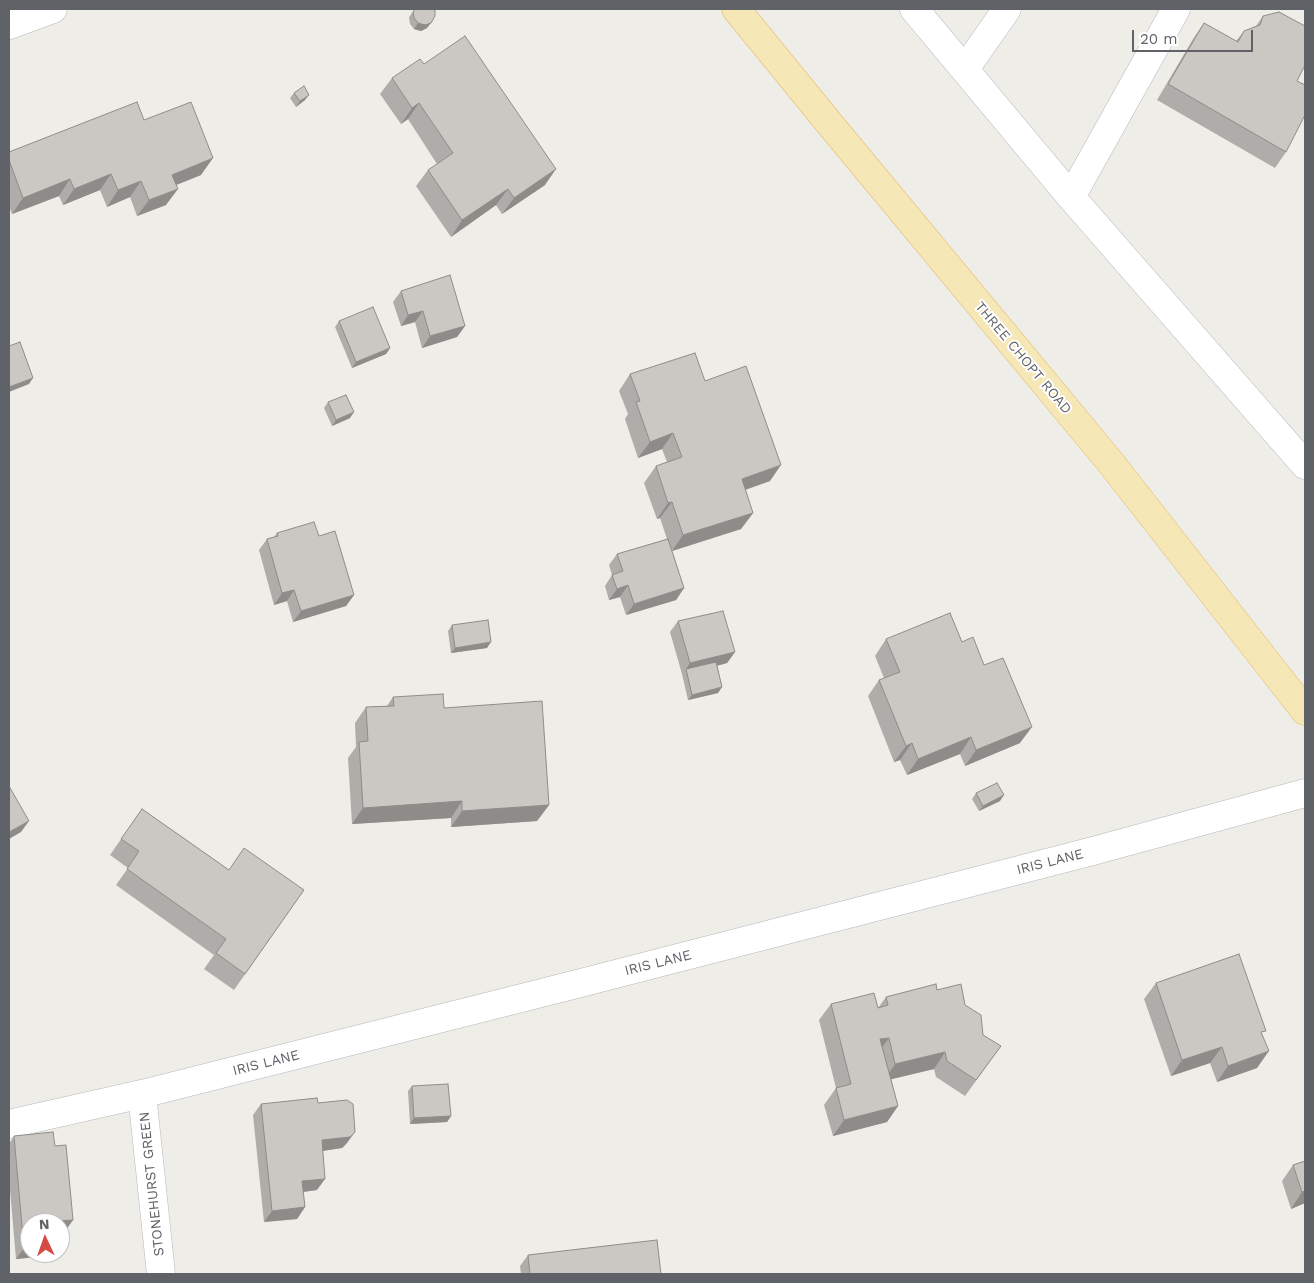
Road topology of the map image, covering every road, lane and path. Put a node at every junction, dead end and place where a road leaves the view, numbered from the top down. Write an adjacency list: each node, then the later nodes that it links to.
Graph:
1 (53, 9): 6 (street)
2 (736, 9): 10 (main road, THREE CHOPT ROAD)
3 (914, 9): 7 (street)
4 (1006, 9): 7 (street)
5 (1176, 9): 8 (street)
6 (9, 25)
7 (964, 69): 8 (street)
8 (1071, 197): 9 (street)
9 (1305, 465)
10 (1305, 711)
11 (1305, 793): 12 (street, IRIS LANE)
12 (142, 1094): 13 (street, IRIS LANE); 14 (street, STONEHURST GREEN)
13 (9, 1124)
14 (161, 1274)

